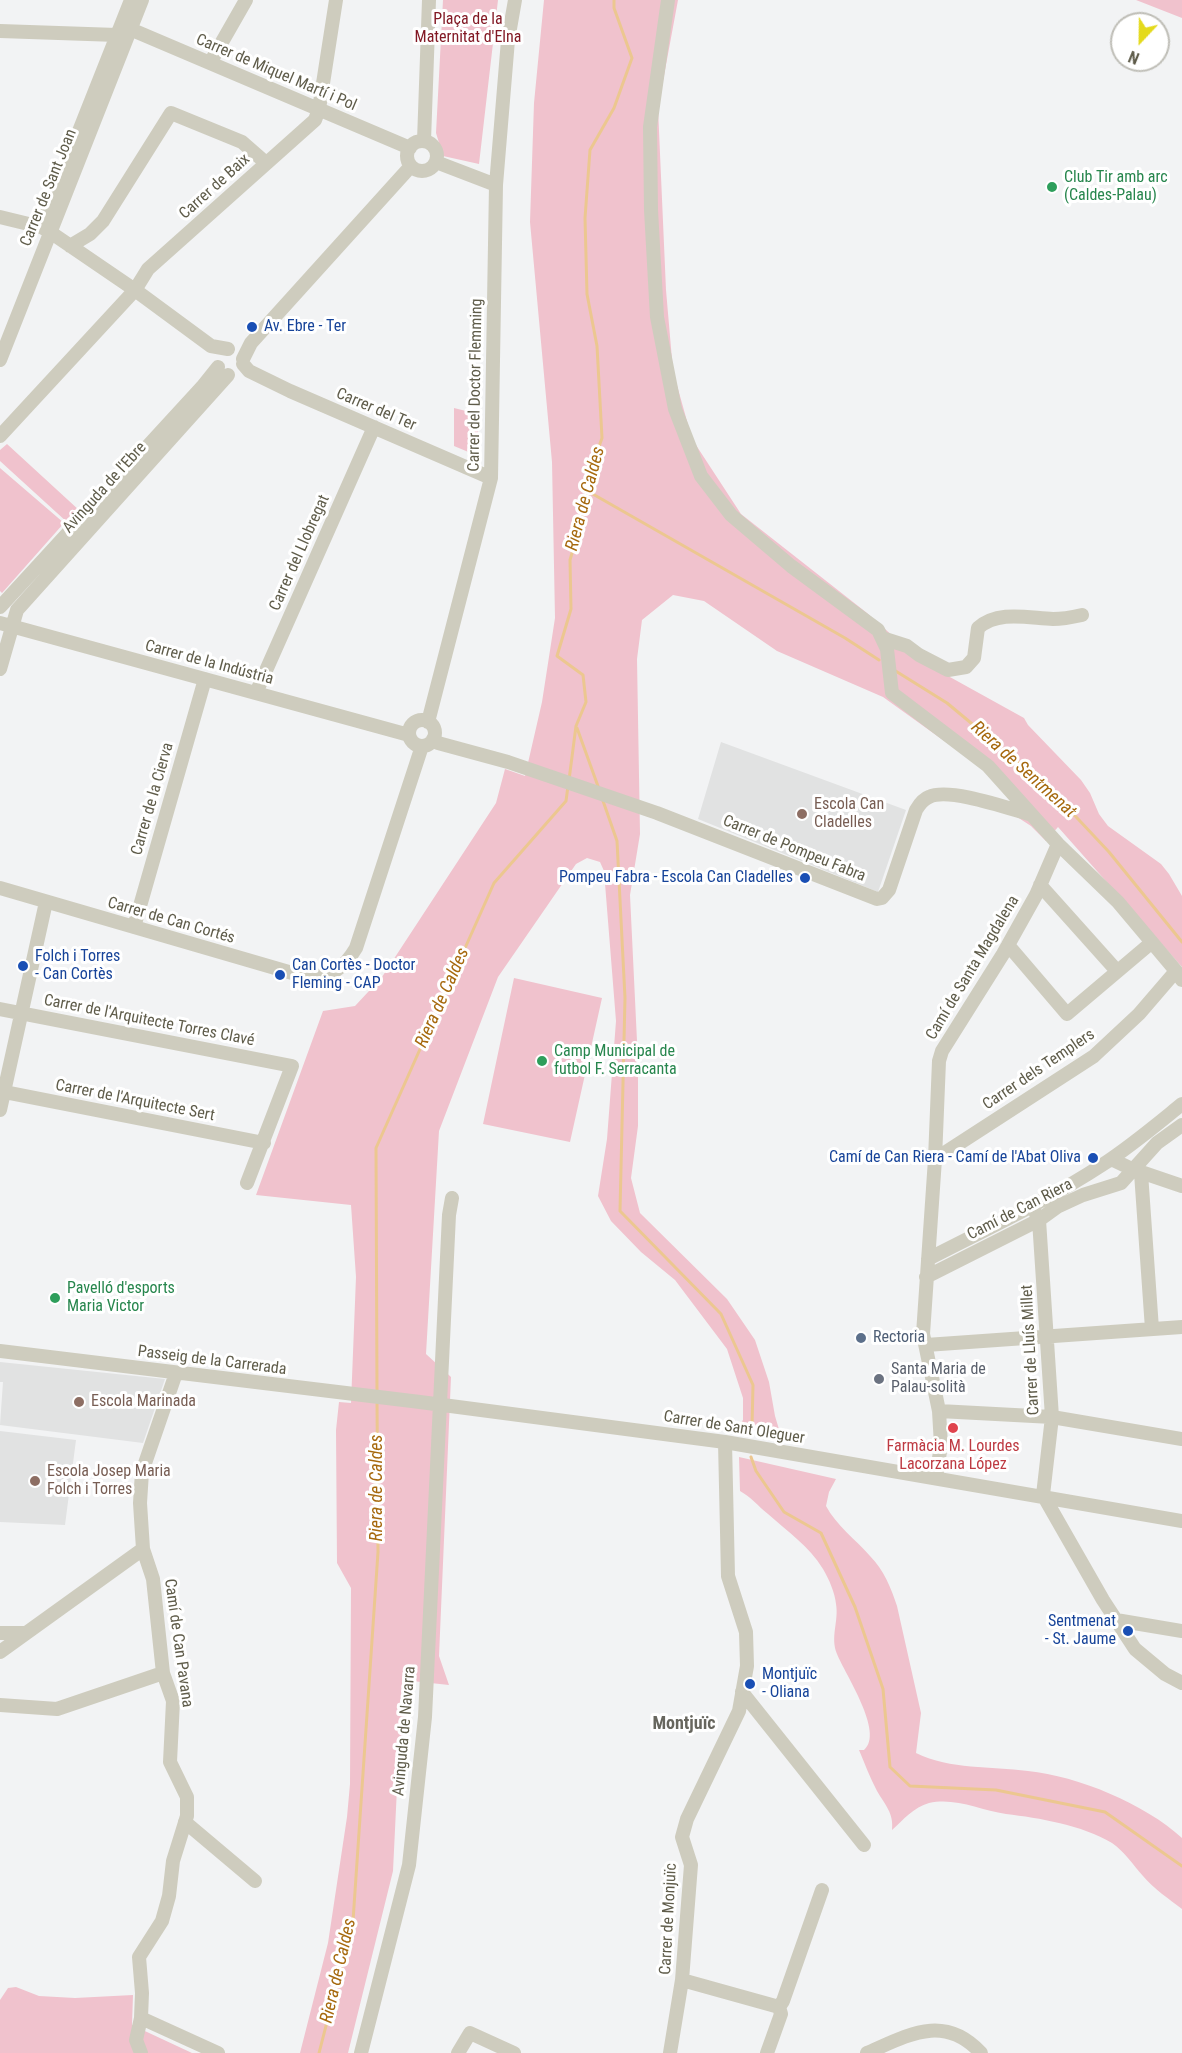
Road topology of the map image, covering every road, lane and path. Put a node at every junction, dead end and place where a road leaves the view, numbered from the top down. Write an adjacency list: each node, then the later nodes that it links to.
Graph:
1 (131, 0): 10 (street, Carrer de Sant Joan)
2 (142, 0): 8 (street, Carrer de Sant Joan)
3 (246, 0): 11 (street)
4 (336, 0): 12 (street)
5 (429, 0): 13 (street)
6 (515, 0): 18 (street, Carrer del Doctor Flemming)
7 (668, 0): 31 (street)
8 (130, 29): 10 (street); 11 (street, Carrer de Miquel Martí i Pol); 20 (street, Carrer de Sant Joan)
9 (0, 31): 10 (street)
10 (117, 35): 20 (street, Carrer de Sant Joan)
11 (210, 63): 12 (street, Carrer de Miquel Martí i Pol)
12 (319, 110): 14 (street, Carrer de Miquel Martí i Pol); 16 (street, Carrer de Baix)
13 (424, 141): 14 (street); 15 (street)
14 (410, 148): 17 (street)
15 (436, 162): 17 (street); 18 (street)
16 (266, 163): 21 (street); 22 (street, Carrer de Baix)
17 (411, 166): 24 (street, Avinguda de l'Ebre)
18 (496, 185): 27 (street, Carrer del Doctor Flemming)
19 (0, 217): 20 (street)
20 (45, 229): 21 (street); 23 (street, Carrer de Sant Joan)
21 (70, 246): 22 (street)
22 (135, 290): 24 (street); 26 (street, Carrer de Baix)
23 (0, 360)
24 (233, 363): 25 (street, Carrer del Ter); 28 (street, Avinguda de l'Ebre); 30 (street, Avinguda de l'Ebre)
25 (374, 427): 27 (street, Carrer del Ter); 34 (street, Carrer del Llobregat)
26 (1, 433)
27 (491, 478): 35 (street, Carrer del Doctor Flemming)
28 (0, 607)
29 (1082, 615): 31 (street)
30 (6, 625): 32 (street, Avinguda de l'Ebre); 33 (street, Carrer de la Indústria)
31 (882, 638): 38 (street)
32 (0, 669)
33 (205, 679): 34 (street, Carrer de la Indústria); 43 (street, Carrer de la Cierva)
34 (255, 693): 36 (street, Carrer de la Indústria)
35 (428, 722): 36 (street); 37 (street)
36 (409, 735): 37 (street)
37 (428, 742): 38 (street, Carrer de Pompeu Fabra); 43 (street, Carrer de Can Cortés)
38 (1032, 815): 39 (street)
39 (1058, 844): 40 (street, Camí de Santa Magdalena); 44 (street)
40 (1040, 885): 45 (street, Camí de Santa Magdalena); 46 (street)
41 (0, 888): 42 (street, Carrer de Can Cortés)
42 (46, 902): 43 (street, Carrer de Can Cortés); 49 (street)
43 (134, 927)
44 (1151, 943): 46 (street); 47 (street)
45 (1008, 945): 46 (street); 55 (street, Camí de Santa Magdalena)
46 (1117, 971)
47 (1179, 976): 55 (street, Carrer dels Templers)
48 (0, 1009): 49 (street, Carrer de l'Arquitecte Torres Clavé)
49 (21, 1013): 50 (street); 54 (street, Carrer de l'Arquitecte Torres Clavé)
50 (2, 1091): 52 (street); 54 (street, Carrer de l'Arquitecte Sert)
51 (1182, 1104): 56 (street, Camí de Can Riera)
52 (0, 1110)
53 (1182, 1125): 57 (street, Camí de Can Riera)
54 (264, 1143): 58 (street)
55 (935, 1159): 63 (street, Camí de Santa Magdalena)
56 (1111, 1159): 57 (street); 61 (street, Camí de Can Riera)
57 (1137, 1171): 59 (street); 62 (street, Camí de Can Riera); 66 (street)
58 (248, 1183)
59 (1182, 1186)
60 (452, 1198): 72 (street, Avinguda de Navarra)
61 (1031, 1205): 62 (street, Carrer de Lluís Millet); 63 (street, Camí de Can Riera)
62 (1040, 1220): 64 (street, Camí de Can Riera); 67 (street, Carrer de Lluís Millet)
63 (928, 1258): 64 (street, Camí de Santa Magdalena)
64 (926, 1277): 68 (street, Camí de Santa Magdalena)
65 (1182, 1327): 66 (street)
66 (1152, 1329): 67 (street)
67 (1047, 1336): 68 (street); 74 (street, Carrer de Lluís Millet)
68 (926, 1345): 73 (street, Camí de Santa Magdalena)
69 (0, 1351): 70 (street, Passeig de la Carrerada)
70 (176, 1373): 71 (street, Passeig de la Carrerada); 80 (street, Camí de Can Pavana)
71 (420, 1402): 72 (street, Carrer de Sant Oleguer)
72 (439, 1405): 76 (street, Carrer de Sant Oleguer); 99 (street, Avinguda de Navarra)
73 (939, 1411): 74 (street); 77 (street, Camí de Santa Magdalena)
74 (1052, 1416): 75 (street); 78 (street, Carrer de Lluís Millet)
75 (1182, 1439)
76 (725, 1442): 77 (street, Carrer de Sant Oleguer); 88 (street, Carrer de Monjuïc)
77 (936, 1478): 78 (street, Carrer de Sant Oleguer)
78 (1042, 1496): 79 (street, Carrer de Sant Oleguer); 81 (street)
79 (1182, 1521)
80 (143, 1549): 84 (street); 86 (street, Camí de Can Pavana)
81 (1116, 1620): 82 (street); 87 (street)
82 (1182, 1631)
83 (0, 1633): 84 (street)
84 (25, 1634): 85 (street)
85 (0, 1652)
86 (163, 1673): 89 (street); 90 (street, Camí de Can Pavana)
87 (1182, 1683)
88 (742, 1692): 91 (street); 94 (street, Carrer de Monjuïc)
89 (0, 1705)
90 (185, 1822): 92 (street); 96 (street, Camí de Can Pavana)
91 (864, 1845)
92 (255, 1881)
93 (822, 1890): 95 (street)
94 (682, 1980): 95 (street); 102 (street, Carrer de Monjuïc)
95 (779, 2007): 103 (street)
96 (141, 2018): 97 (street, Camí de Can Pavana); 98 (street)
97 (141, 2053)
98 (218, 2053)
99 (361, 2053)
100 (458, 2053): 101 (street)
101 (514, 2053)
102 (670, 2053)
103 (767, 2053)
104 (867, 2053): 105 (street)
105 (981, 2053)

